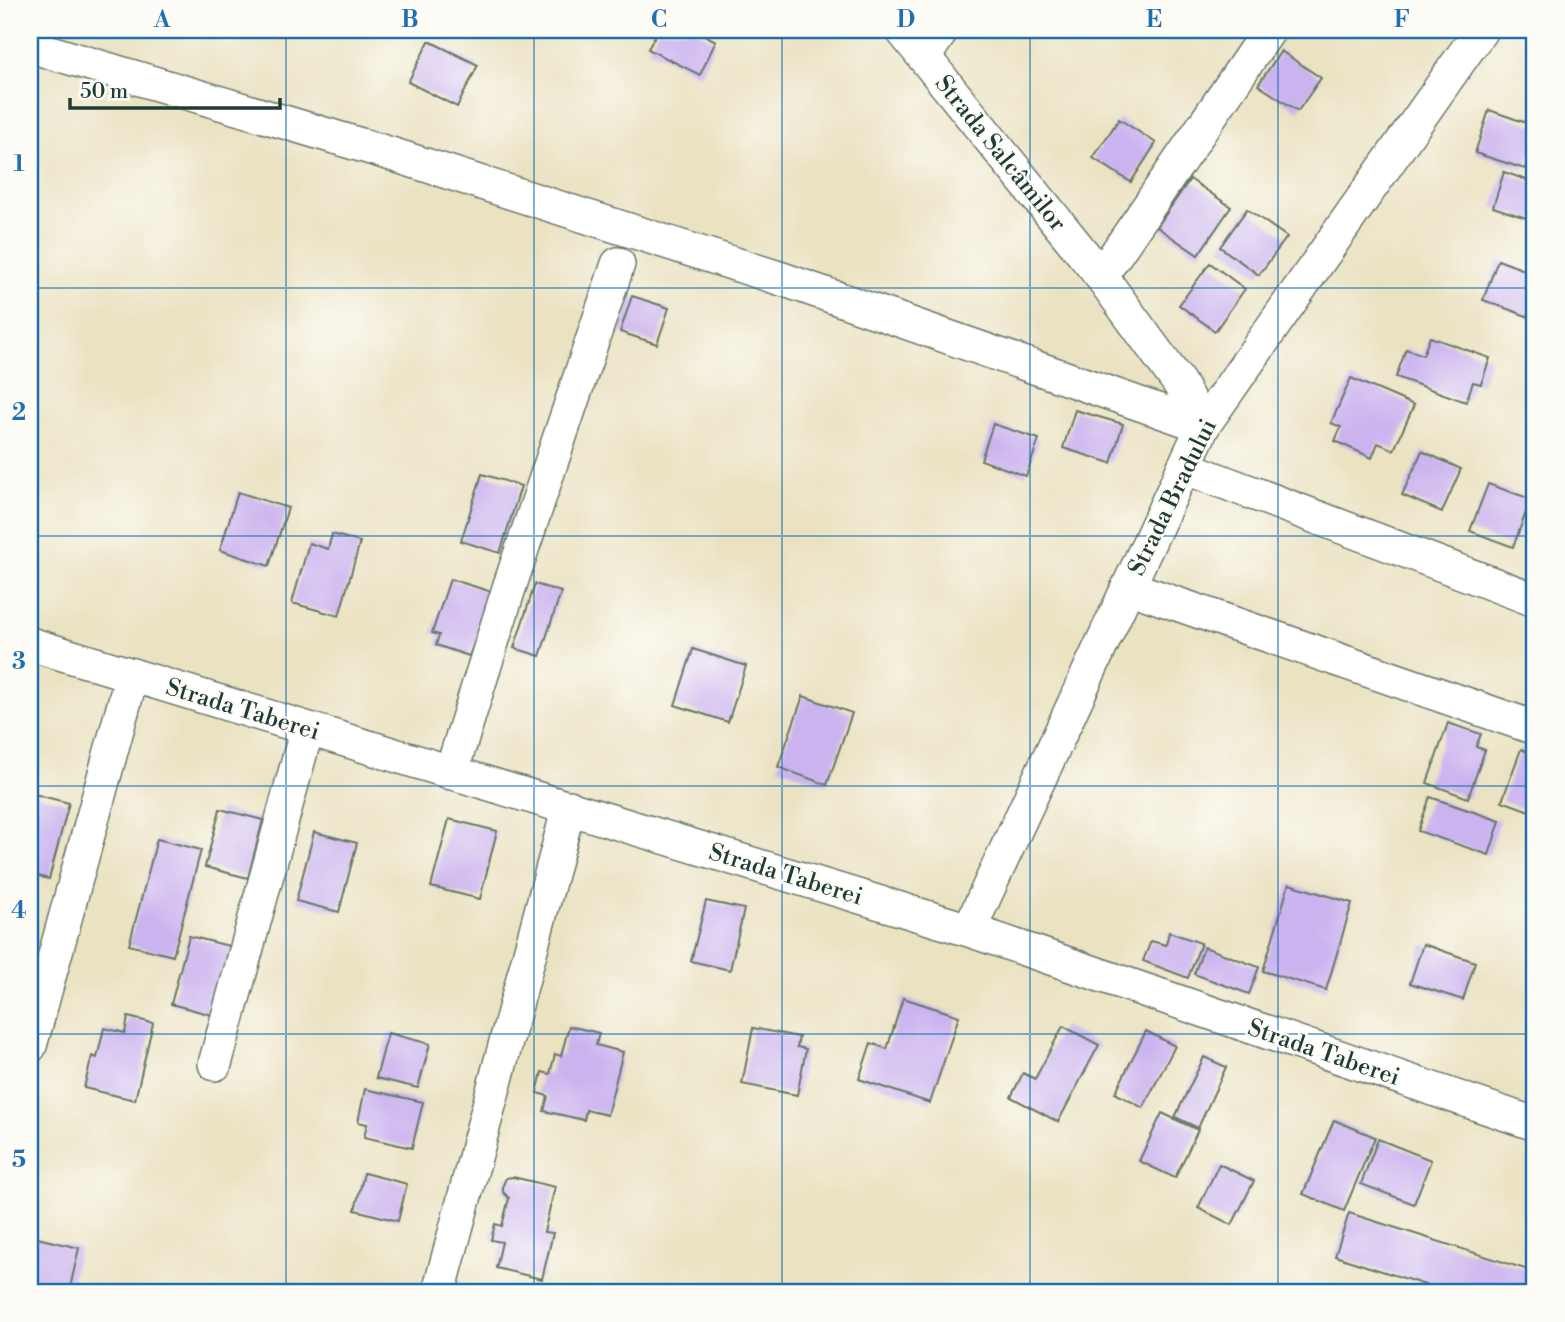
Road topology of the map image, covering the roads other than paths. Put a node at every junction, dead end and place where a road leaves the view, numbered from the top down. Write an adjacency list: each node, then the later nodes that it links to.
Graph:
1 (902, 30): 6 (street, Strada Salcâmilor)
2 (942, 30): 6 (street)
3 (1269, 30): 8 (street)
4 (1481, 30): 9 (street, Strada Bradului)
5 (30, 46): 9 (street)
6 (924, 57): 8 (street, Strada Salcâmilor)
7 (618, 264): 17 (street)
8 (1101, 276): 9 (street, Strada Salcâmilor)
9 (1203, 426): 10 (street, Strada Bradului)
10 (1184, 467): 11 (street, Strada Bradului); 12 (street)
11 (1128, 587): 15 (street); 19 (street, Strada Bradului)
12 (1535, 600)
13 (30, 644): 14 (street, Strada Taberei)
14 (132, 675): 16 (street, Strada Taberei); 20 (street)
15 (1535, 728)
16 (307, 729): 17 (street, Strada Taberei); 21 (street)
17 (451, 773): 18 (street, Strada Taberei)
18 (579, 810): 19 (street, Strada Taberei); 23 (street); 24 (street)
19 (969, 930): 22 (street, Strada Taberei)
20 (30, 1046)
21 (215, 1065)
22 (1535, 1124)
23 (439, 1292)
24 (460, 1292)

